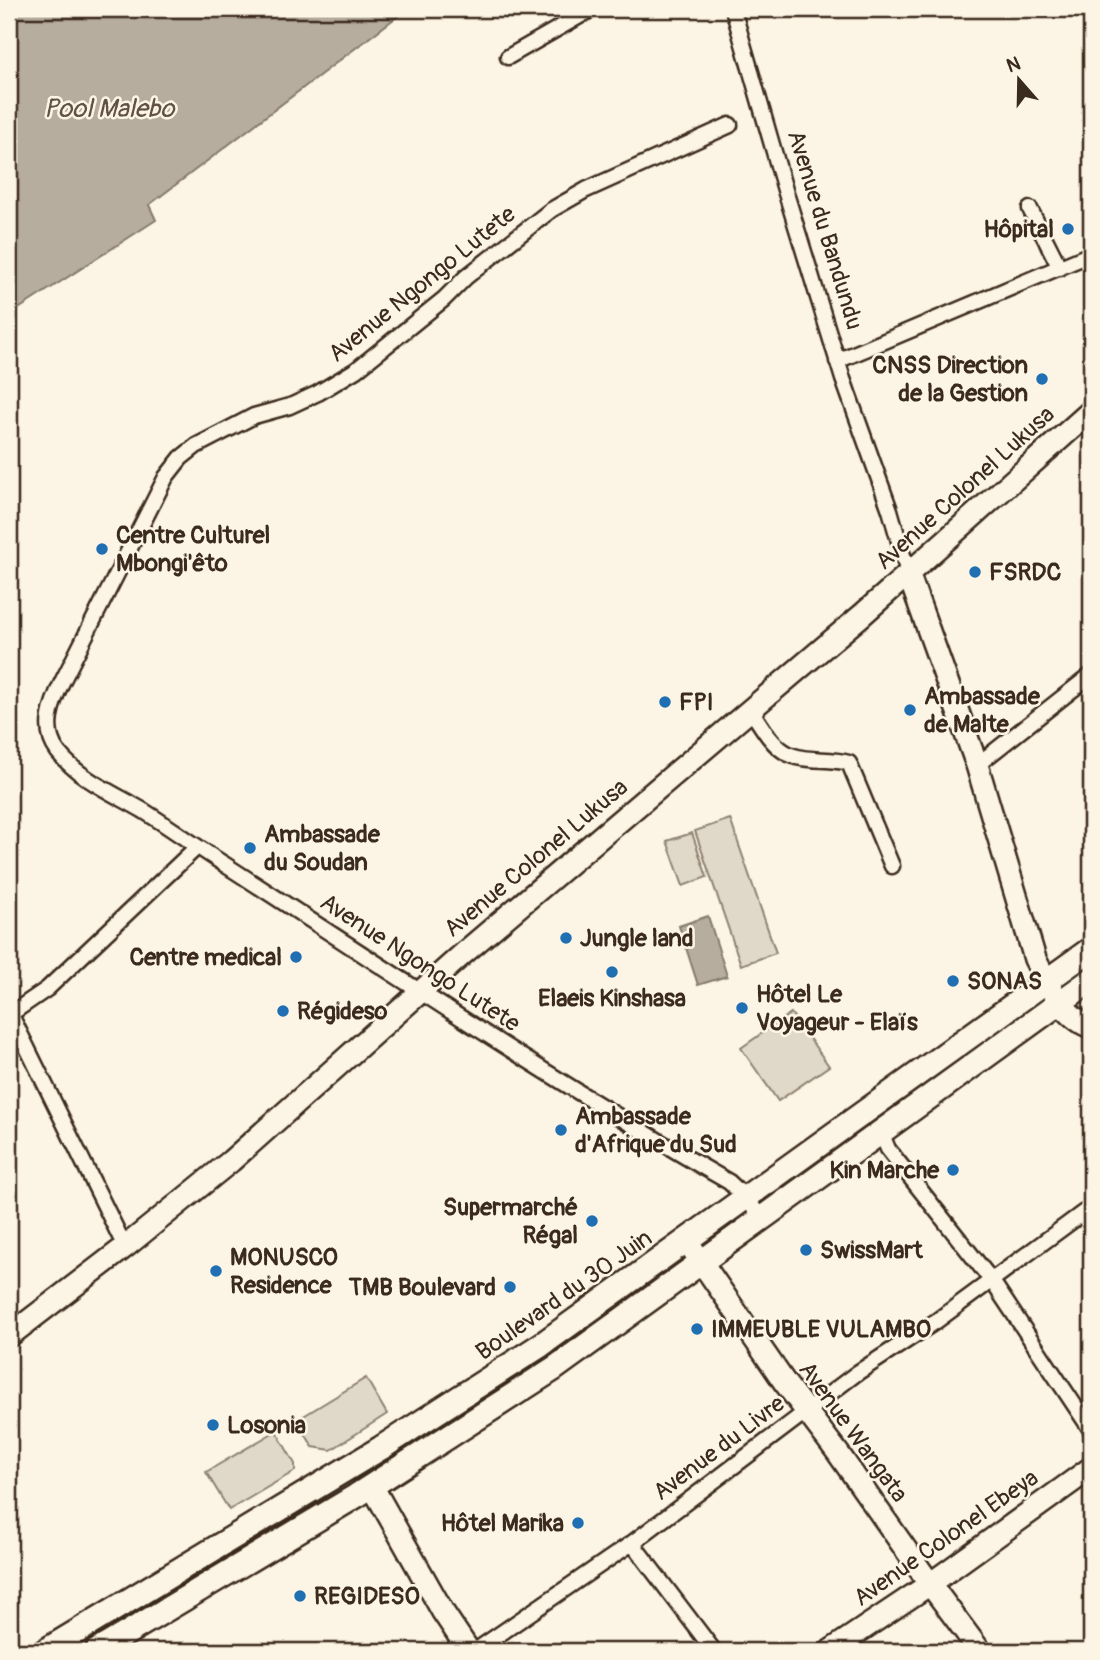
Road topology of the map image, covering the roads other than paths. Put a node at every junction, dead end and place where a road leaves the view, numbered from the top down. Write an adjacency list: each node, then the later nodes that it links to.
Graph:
1 (592, 9): 3 (street)
2 (733, 9): 8 (street, Avenue du Bandundu)
3 (508, 57)
4 (730, 125): 14 (street, Avenue Ngongo Lutete)
5 (1030, 209): 7 (street)
6 (1091, 254): 7 (street)
7 (1060, 268): 8 (street)
8 (837, 361): 10 (street, Avenue du Bandundu)
9 (1091, 411): 10 (main road, Avenue Colonel Lukusa)
10 (908, 573): 12 (main road, Avenue Colonel Lukusa); 13 (main road, Avenue du Bandundu)
11 (1091, 675): 13 (street)
12 (750, 709): 15 (street); 19 (main road, Avenue Colonel Lukusa)
13 (977, 765): 18 (main road, Avenue du Bandundu)
14 (197, 846): 19 (street, Avenue Ngongo Lutete); 21 (street)
15 (892, 866)
16 (1091, 949): 18 (main road, Boulevard du 30 Juin)
17 (1091, 980): 20 (main road)
18 (1046, 982): 20 (main road, Avenue du Bandundu); 24 (main road, Boulevard du 30 Juin)
19 (421, 992): 24 (street, Avenue Ngongo Lutete); 28 (main road, Avenue Colonel Lukusa)
20 (1061, 1003): 22 (main road, Avenue du Bandundu); 23 (main road)
21 (9, 1013): 28 (street)
22 (1089, 1030)
23 (881, 1132): 26 (main road); 30 (street)
24 (746, 1198): 26 (street, Avenue Ngongo Lutete); 27 (main road, Boulevard du 30 Juin)
25 (1091, 1207): 30 (street, Avenue du Livre)
26 (762, 1219): 29 (main road)
27 (687, 1241): 29 (main road, Avenue Wangata); 38 (main road, Boulevard du 30 Juin)
28 (125, 1247): 31 (main road, Avenue Colonel Lukusa)
29 (703, 1262): 32 (main road, Avenue Wangata); 35 (main road)
30 (992, 1281): 32 (street, Avenue du Livre); 33 (street)
31 (9, 1336)
32 (806, 1411): 36 (street, Avenue du Livre); 37 (main road, Avenue Wangata)
33 (1091, 1430)
34 (1091, 1468): 37 (main road, Avenue Colonel Ebeya)
35 (372, 1486): 39 (main road); 40 (main road)
36 (632, 1543): 41 (street, Avenue du Livre); 42 (street)
37 (930, 1584): 43 (main road, Avenue Colonel Ebeya); 44 (main road, Avenue Wangata)
38 (45, 1651)
39 (97, 1651)
40 (469, 1651)
41 (475, 1651)
42 (714, 1651)
43 (830, 1651)
44 (980, 1651)

